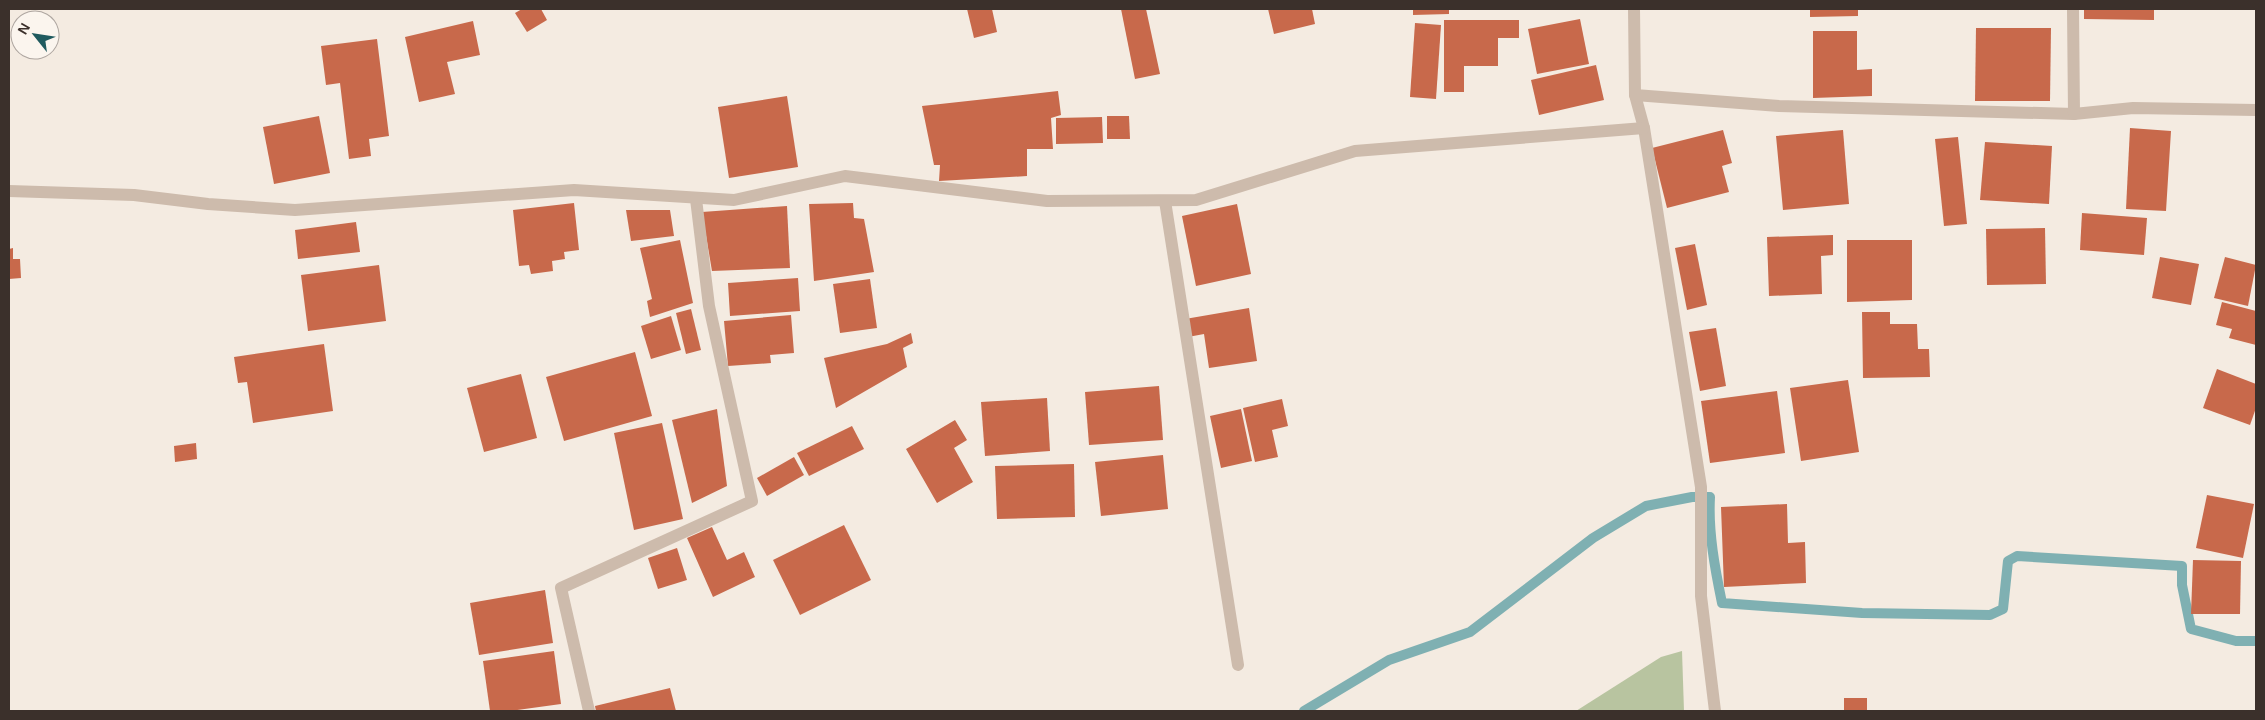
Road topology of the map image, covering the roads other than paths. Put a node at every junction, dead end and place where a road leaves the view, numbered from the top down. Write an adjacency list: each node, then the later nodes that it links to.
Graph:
1 (1634, 9): 3 (street)
2 (2073, 9): 5 (street)
3 (1635, 95): 5 (street); 6 (street)
4 (2256, 110): 5 (street)
5 (2074, 114)
6 (1644, 128): 9 (street); 12 (street)
7 (9, 191): 8 (street)
8 (696, 199): 9 (street); 11 (street)
9 (1165, 201): 10 (street)
10 (1238, 665)
11 (589, 711)
12 (1715, 711)

